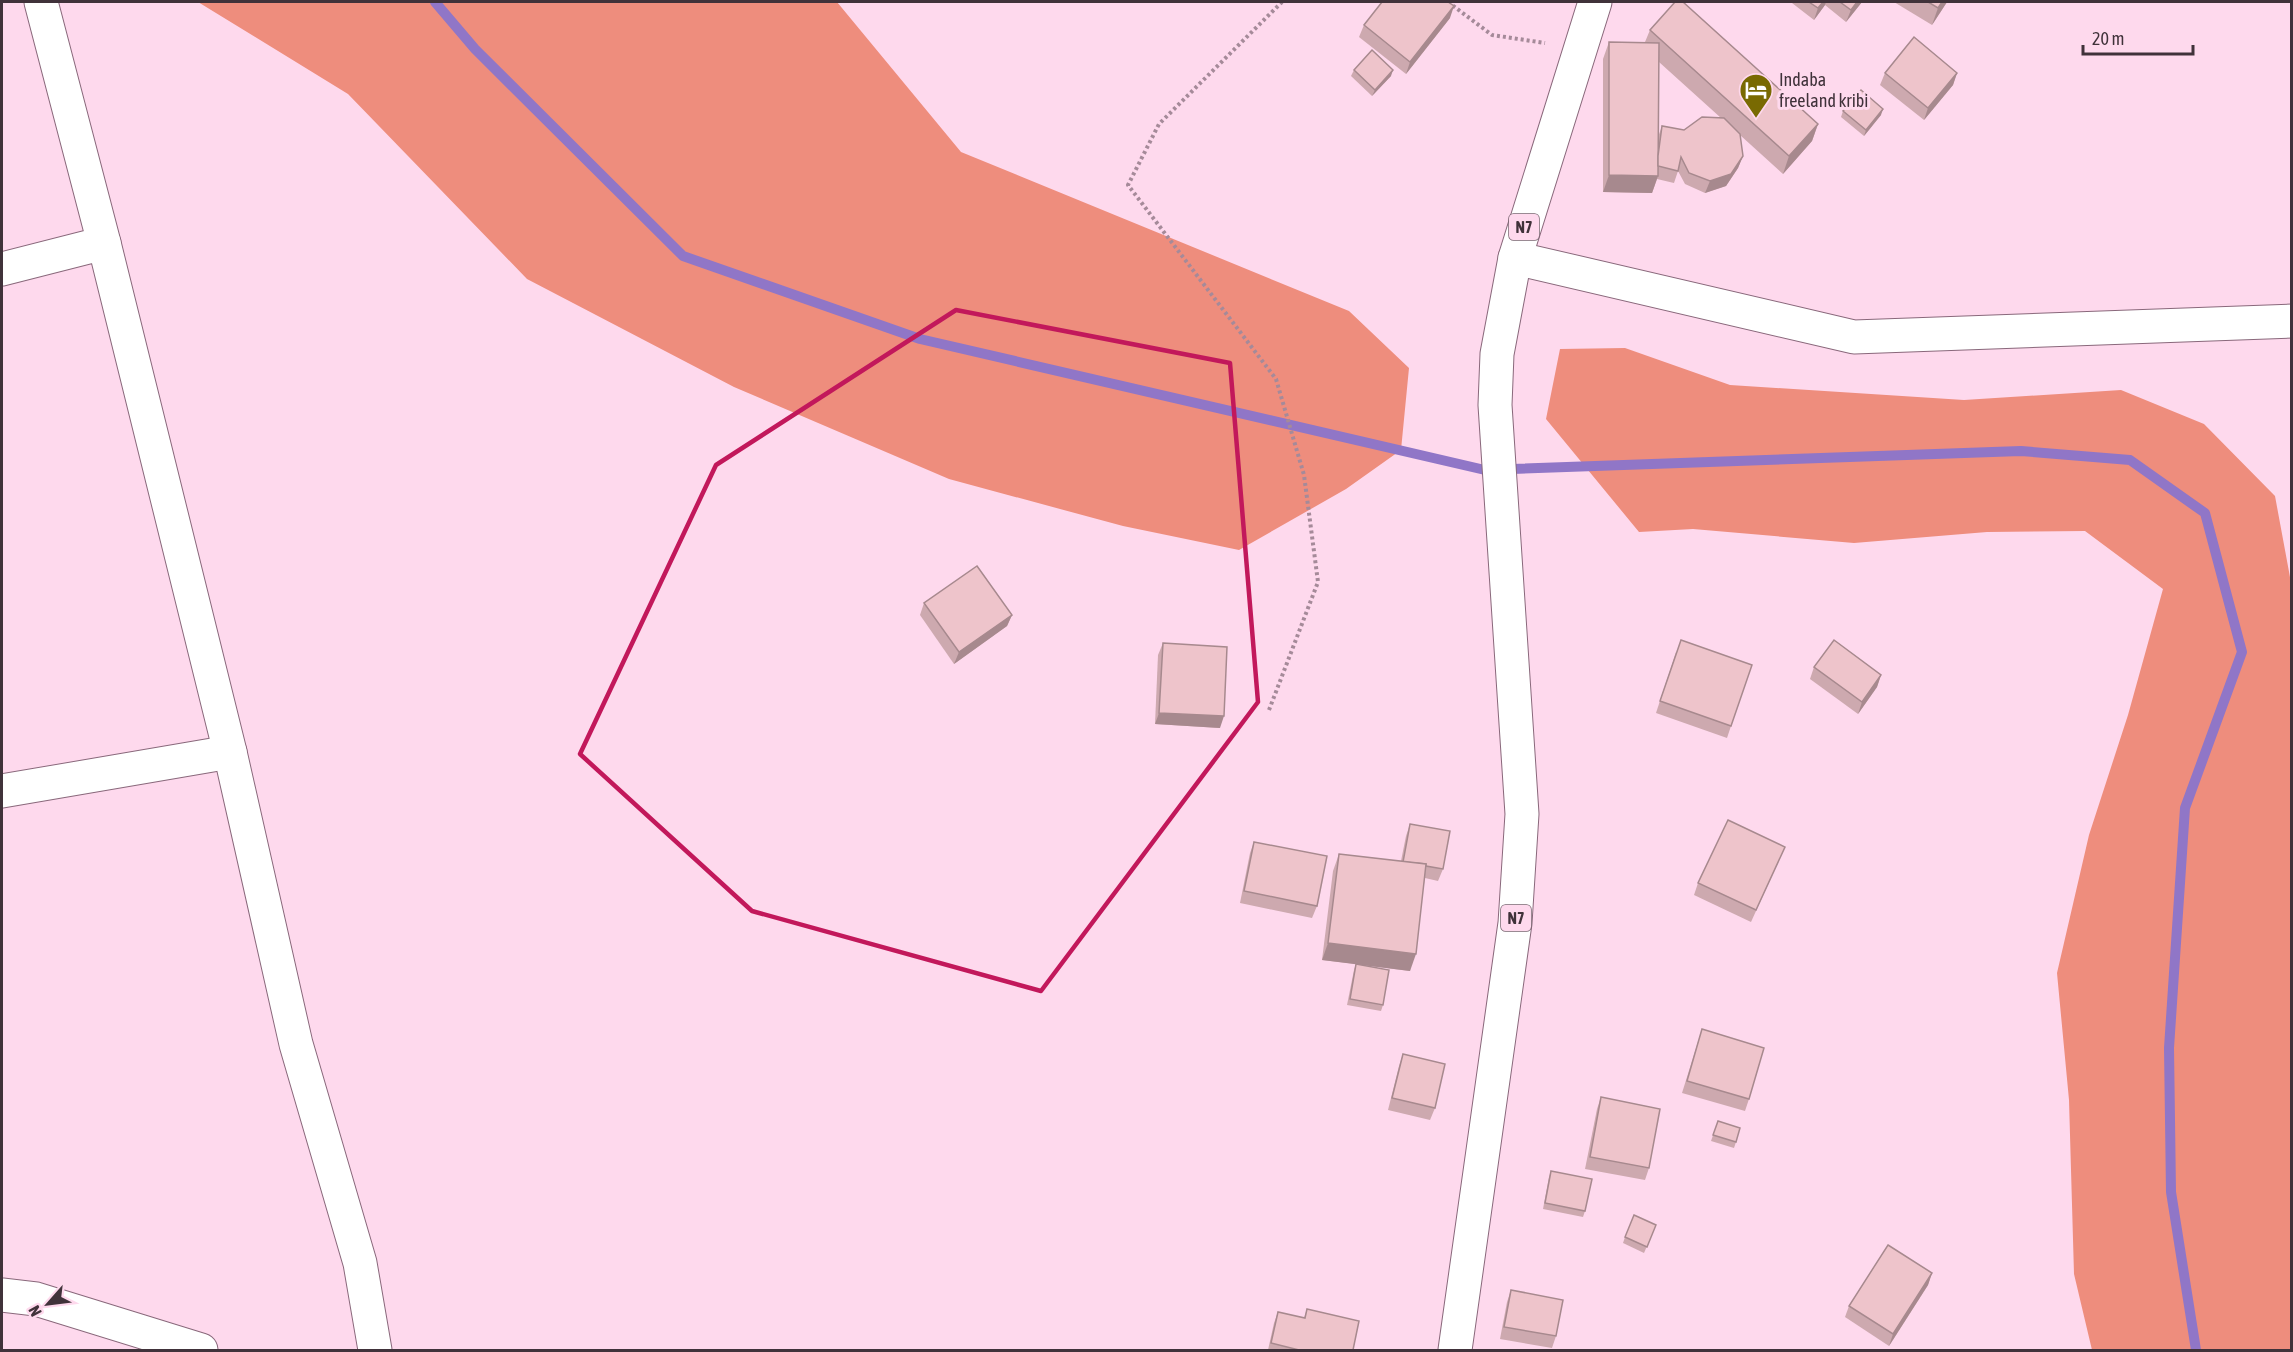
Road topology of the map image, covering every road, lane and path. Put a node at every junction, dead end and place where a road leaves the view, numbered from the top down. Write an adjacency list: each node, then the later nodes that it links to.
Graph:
1 (41, 2): 6 (main road)
2 (1282, 2): 10 (path)
3 (1448, 2): 5 (path)
4 (1595, 2): 5 (main road, N7)
5 (1578, 48): 7 (main road, N7)
6 (104, 243): 8 (main road); 11 (main road)
7 (1515, 258): 9 (main road); 16 (main road, N7)
8 (2, 268)
9 (2292, 321)
10 (1269, 710)
11 (230, 752): 12 (main road); 15 (main road)
12 (2, 791)
13 (2, 1295): 14 (main road)
14 (201, 1350)
15 (371, 1350)
16 (1455, 1350)

